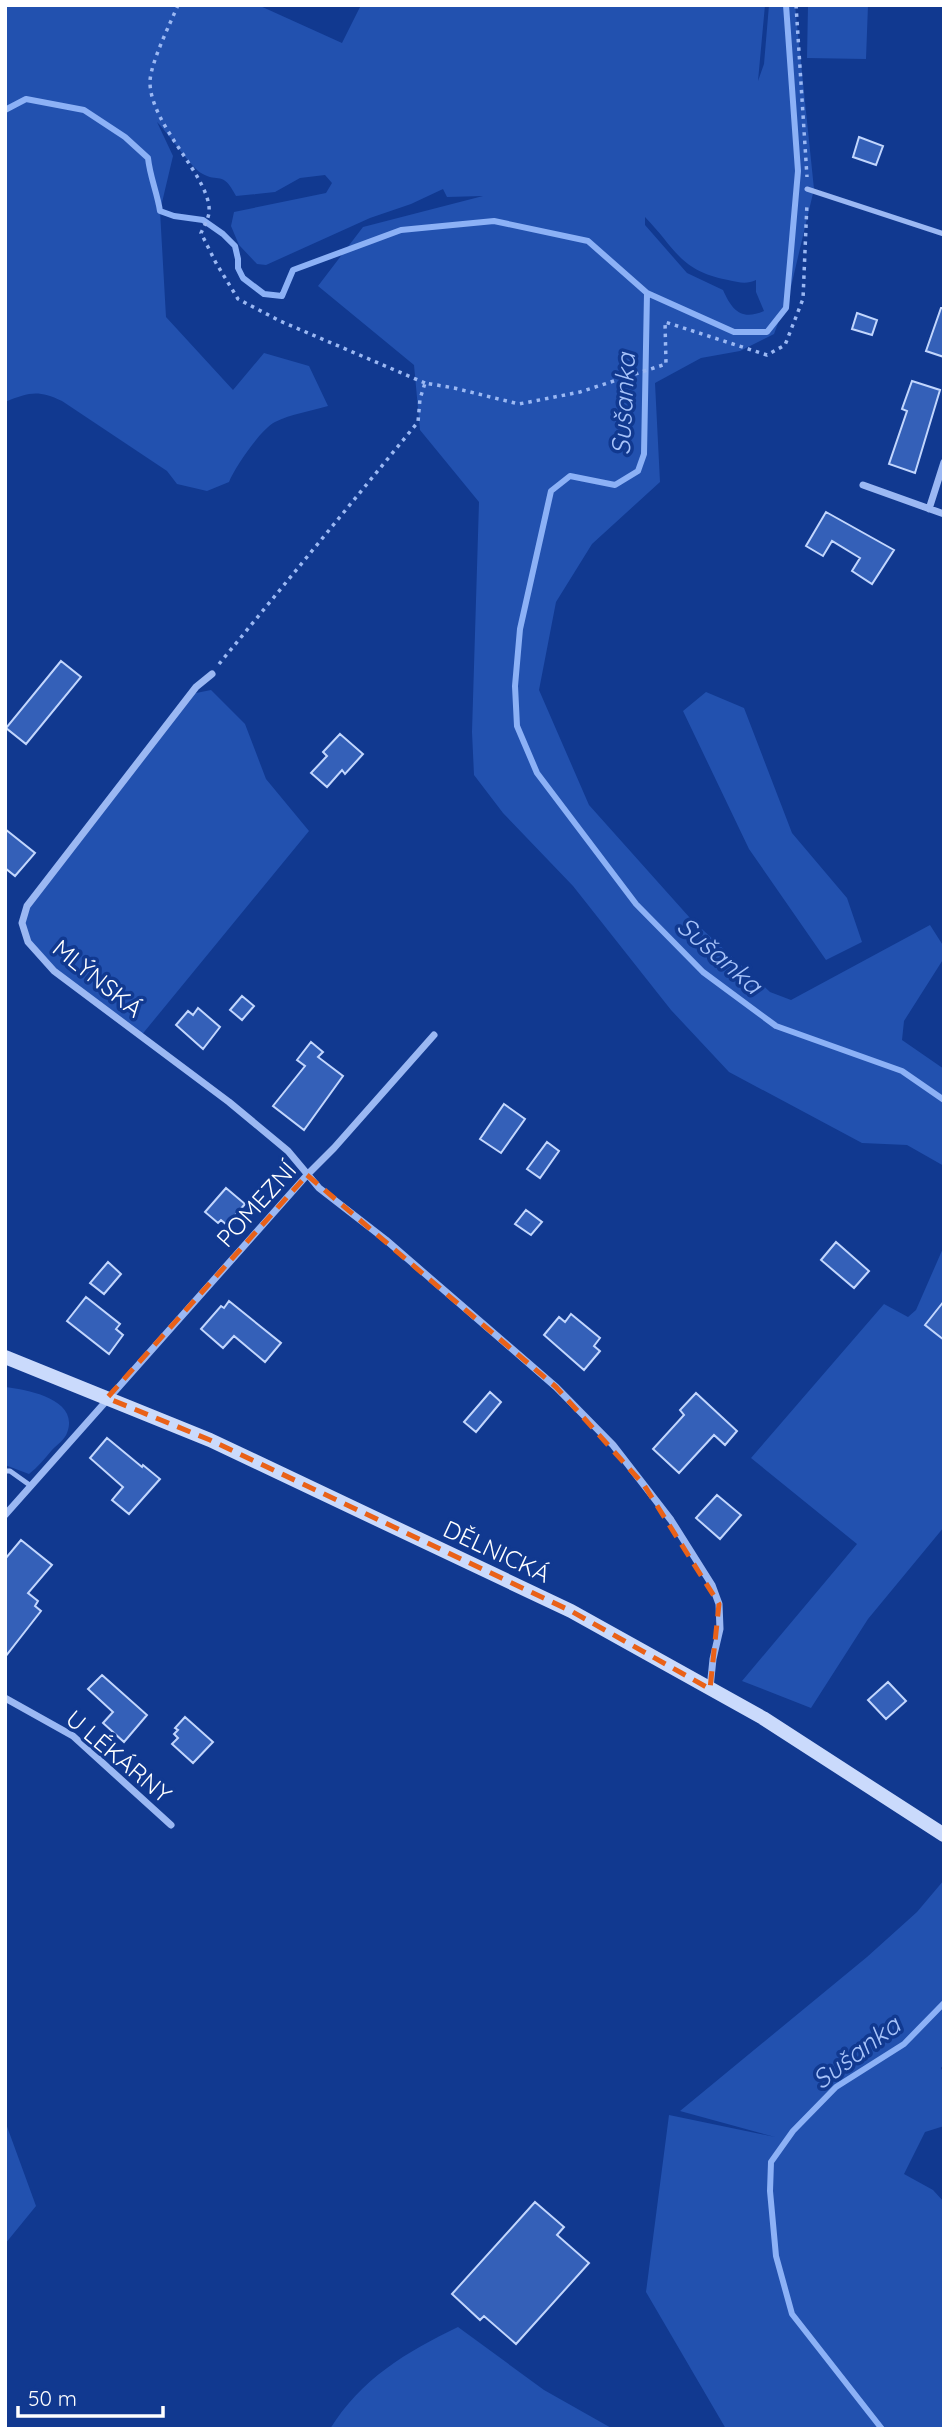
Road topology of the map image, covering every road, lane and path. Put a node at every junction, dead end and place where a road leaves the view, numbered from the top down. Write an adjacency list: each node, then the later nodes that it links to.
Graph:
1 (178, 5): 5 (path)
2 (796, 5): 3 (path)
3 (807, 189): 4 (lane); 5 (path)
4 (944, 234)
5 (425, 383): 10 (path)
6 (944, 462): 8 (street)
7 (863, 485): 8 (street)
8 (929, 509): 9 (street)
9 (944, 514)
10 (212, 674): 12 (street, MLÝNSKÁ)
11 (434, 1035): 12 (street, POMEZNÍ)
12 (307, 1175): 14 (street, POMEZNÍ); 18 (street, MLÝNSKÁ)
13 (5, 1357): 14 (main road, DĚLNICKÁ)
14 (107, 1398): 16 (street, POMEZNÍ); 18 (main road, DĚLNICKÁ)
15 (5, 1471): 16 (lane)
16 (31, 1486): 17 (street, POMEZNÍ)
17 (5, 1515)
18 (710, 1689): 21 (main road, DĚLNICKÁ)
19 (5, 1698): 20 (street, U LÉKÁRNY)
20 (172, 1825)
21 (944, 1835)

